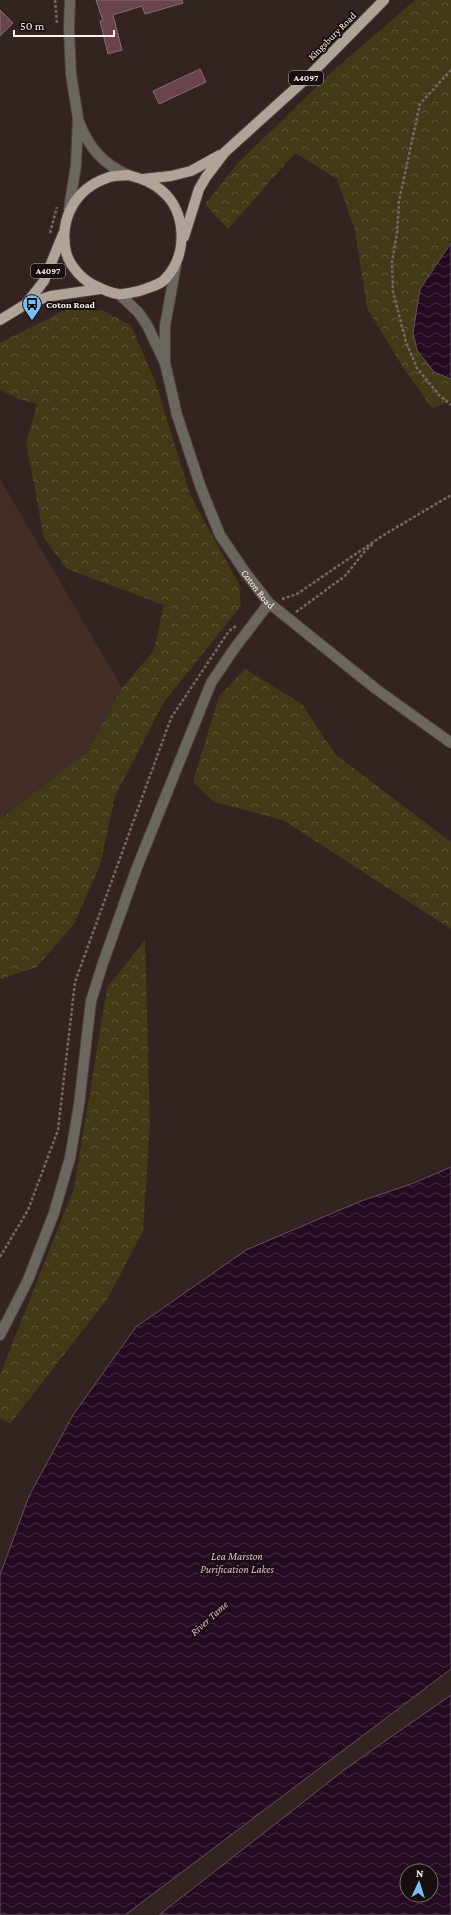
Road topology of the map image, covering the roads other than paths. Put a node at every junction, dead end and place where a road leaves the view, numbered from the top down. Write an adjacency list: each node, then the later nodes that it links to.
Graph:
1 (70, 0): 3 (street)
2 (384, 0): 4 (main road, Kingsbury Road / A4097)
3 (78, 118): 5 (street); 7 (street)
4 (225, 152): 6 (main road, A4097); 9 (main road, A4097)
5 (128, 175): 6 (main road); 7 (main road)
6 (143, 179): 9 (main road)
7 (69, 209): 8 (main road)
8 (64, 234): 11 (main road); 13 (main road, A4097)
9 (182, 243): 10 (main road)
10 (176, 265): 12 (main road); 15 (street, Coton Road)
11 (102, 289): 12 (main road); 13 (main road, A4097)
12 (118, 294): 15 (street, Coton Road)
13 (26, 304): 14 (main road, A4097)
14 (0, 320)
15 (165, 363): 16 (street, Coton Road)
16 (269, 603): 17 (street, Coton Road); 18 (street)
17 (451, 743)
18 (0, 1335)

